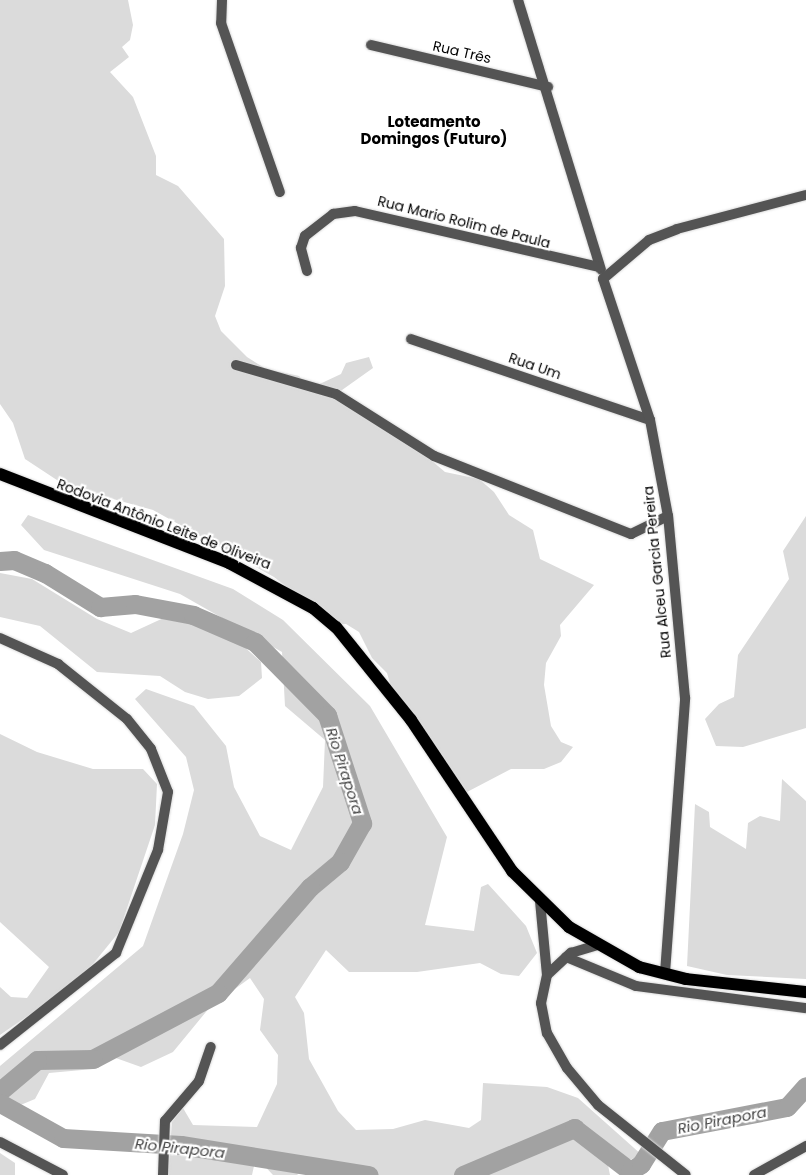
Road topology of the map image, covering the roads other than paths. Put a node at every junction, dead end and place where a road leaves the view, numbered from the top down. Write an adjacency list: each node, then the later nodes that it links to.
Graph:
1 (222, 0): 5 (street)
2 (518, 0): 4 (street, Rua Alceu Garcia Pereira)
3 (371, 45): 4 (street, Rua Três)
4 (548, 87): 7 (street, Rua Alceu Garcia Pereira)
5 (280, 192)
6 (806, 195): 9 (street)
7 (600, 266): 8 (street, Rua Mario Rolim de Paula); 9 (street, Rua Alceu Garcia Pereira)
8 (308, 271)
9 (604, 279): 12 (street, Rua Alceu Garcia Pereira)
10 (411, 339): 12 (street, Rua Um)
11 (236, 365): 14 (street)
12 (650, 420): 14 (street, Rua Alceu Garcia Pereira)
13 (0, 474): 16 (main road, Rodovia Antônio Leite de Oliveira)
14 (668, 516): 19 (street, Rua Alceu Garcia Pereira)
15 (0, 638): 23 (street)
16 (540, 901): 17 (main road, Rodovia Antônio Leite de Oliveira); 20 (street)
17 (597, 945): 18 (street); 19 (main road, Rodovia Antônio Leite de Oliveira)
18 (566, 957): 20 (street); 22 (street)
19 (665, 973): 21 (main road, Rodovia Antônio Leite de Oliveira)
20 (547, 975): 29 (street)
21 (806, 992)
22 (806, 1008)
23 (0, 1045)
24 (211, 1047): 28 (street)
25 (0, 1142): 27 (street)
26 (806, 1146): 30 (street)
27 (64, 1175)
28 (164, 1175)
29 (686, 1175)
30 (754, 1175)

